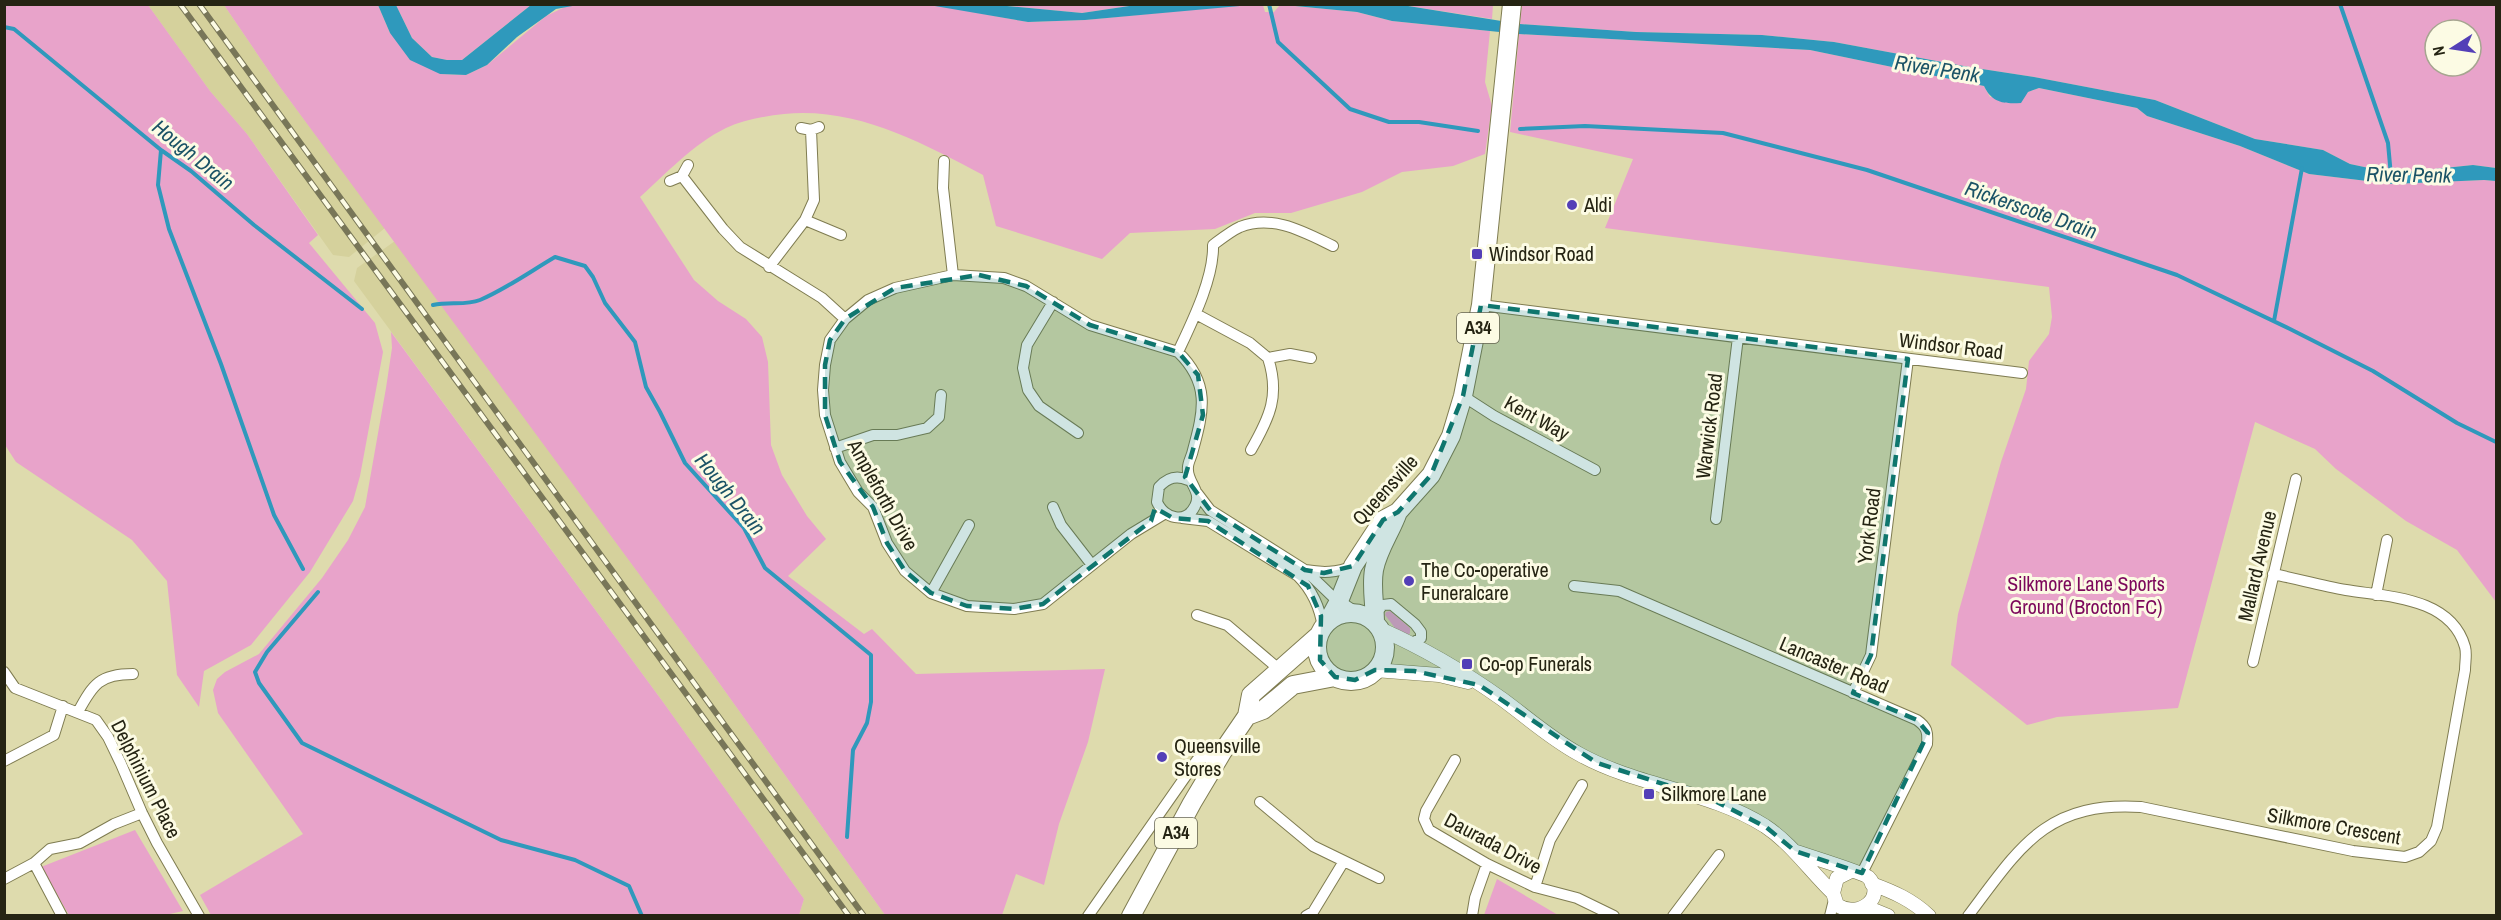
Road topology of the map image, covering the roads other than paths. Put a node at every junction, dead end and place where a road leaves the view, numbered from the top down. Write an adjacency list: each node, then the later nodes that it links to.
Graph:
1 (1512, 4): 13 (highway, Queensville / A34)
2 (810, 129): 7 (street)
3 (944, 161): 11 (street)
4 (688, 165): 5 (street)
5 (682, 176): 6 (street); 10 (street)
6 (670, 181)
7 (805, 220): 8 (street); 10 (street)
8 (841, 235)
9 (1333, 246): 14 (street)
10 (769, 267): 15 (street)
11 (953, 275): 12 (street, Ampleforth Drive); 15 (street, Ampleforth Drive)
12 (1053, 302): 17 (street, Ampleforth Drive); 24 (street)
13 (1481, 305): 16 (street, Windsor Road); 23 (highway, Queensville / A34)
14 (1196, 314): 17 (street); 18 (street)
15 (845, 319): 25 (street, Ampleforth Drive)
16 (1738, 337): 20 (street, Windsor Road); 38 (street, Warwick Road)
17 (1178, 352): 27 (street)
18 (1268, 358): 19 (street); 26 (street)
19 (1311, 358)
20 (1908, 359): 21 (street, Windsor Road); 61 (street, York Road)
21 (2022, 373)
22 (941, 395): 25 (street)
23 (1464, 396): 28 (street, Kent Way); 35 (highway, Queensville / A34)
24 (1078, 433)
25 (835, 448): 47 (street, Ampleforth Drive)
26 (1251, 450)
27 (1188, 468): 29 (street); 31 (street)
28 (1595, 470)
29 (1172, 477): 31 (street); 33 (street)
30 (2296, 479): 45 (street, Mallard Avenue)
31 (1188, 480): 32 (street)
32 (1196, 492): 37 (street); 44 (street)
33 (1157, 502): 36 (street); 39 (street)
34 (1053, 507): 42 (street)
35 (1398, 512): 43 (highway, Queensville / A34); 51 (highway, A34)
36 (1164, 514): 37 (street); 39 (street, Ampleforth Drive)
37 (1180, 518): 52 (street)
38 (1716, 519)
39 (1150, 521): 42 (street, Ampleforth Drive)
40 (969, 525): 47 (street)
41 (2387, 540): 48 (street)
42 (1092, 565): 47 (street, Ampleforth Drive)
43 (1353, 566): 44 (street); 49 (highway, A34)
44 (1305, 570): 49 (street)
45 (2273, 574): 48 (street, Silkmore Crescent); 54 (street, Mallard Avenue)
46 (1574, 585): 61 (street, Lancaster Road)
47 (932, 593)
48 (2376, 595): 96 (street, Silkmore Crescent)
49 (1339, 601): 51 (street); 52 (highway, A34)
50 (1197, 615): 55 (street)
51 (1372, 620): 52 (highway); 53 (street); 53 (street); 56 (highway)
52 (1323, 629): 55 (highway, A34); 59 (highway)
53 (1412, 643): 60 (street)
54 (2253, 662)
55 (1280, 670): 64 (highway, A34)
56 (1375, 670): 59 (highway); 60 (street)
57 (4, 672): 62 (street, Delphinium Place)
58 (133, 674): 63 (street)
59 (1335, 676): 64 (highway, A34)
60 (1479, 685): 71 (street)
61 (1853, 693): 77 (street, Lancaster Road)
62 (63, 706): 63 (street, Delphinium Place); 67 (street)
63 (78, 712): 70 (street, Delphinium Place)
64 (1247, 716): 65 (highway, A34)
65 (1223, 751): 88 (street); 89 (highway, A34)
66 (1455, 760): 75 (street, Daurada Drive)
67 (4, 761)
68 (1582, 785): 82 (street)
69 (1260, 802): 73 (street)
70 (142, 813): 74 (street); 87 (street, Delphinium Place)
71 (1795, 851): 77 (street); 83 (street)
72 (1719, 855): 92 (street)
73 (1344, 861): 76 (street); 85 (street)
74 (34, 862): 79 (street); 86 (street)
75 (1487, 864): 82 (street, Daurada Drive); 90 (street)
76 (1368, 872): 78 (street); 80 (street)
77 (1856, 872): 81 (street); 83 (street)
78 (1379, 878)
79 (4, 879)
80 (1362, 884)
81 (1872, 884): 84 (street); 95 (street)
82 (1535, 887): 91 (street, Daurada Drive)
83 (1833, 896): 84 (street); 93 (street)
84 (1861, 911): 94 (street)
85 (1312, 914)
86 (62, 915)
87 (199, 915)
88 (1088, 915)
89 (1131, 915)
90 (1472, 915)
91 (1614, 915)
92 (1673, 915)
93 (1830, 915)
94 (1888, 915)
95 (1929, 915)
96 (1968, 915)

